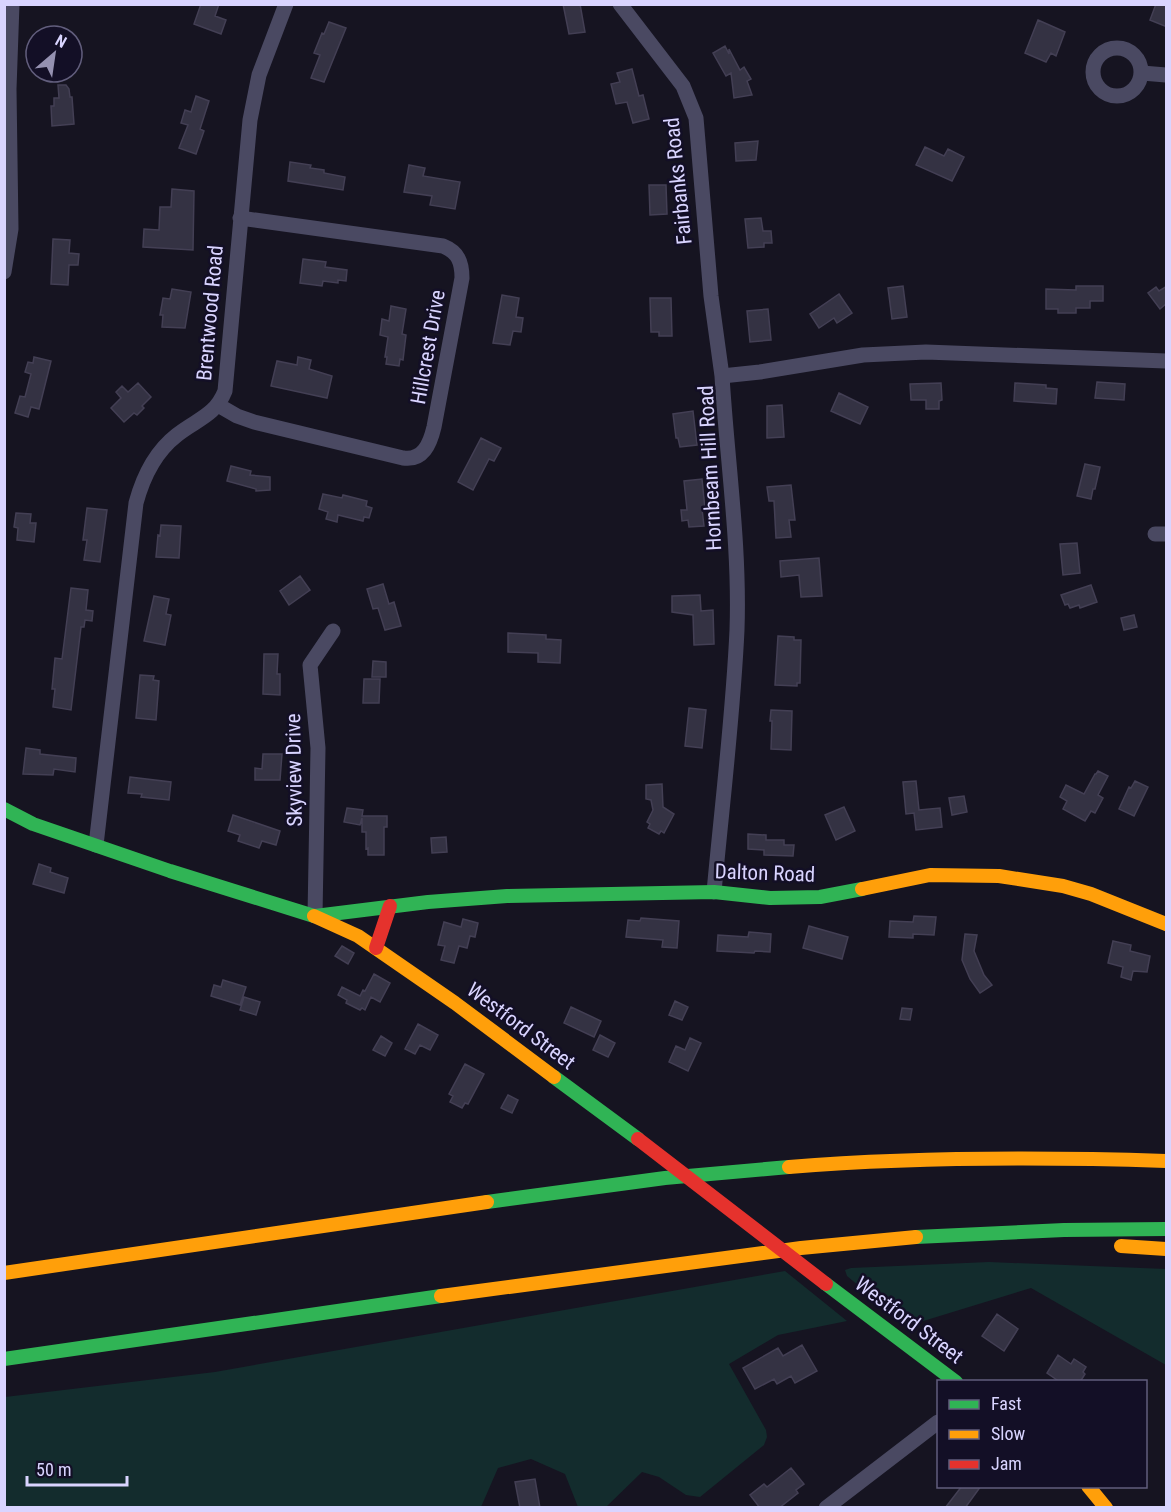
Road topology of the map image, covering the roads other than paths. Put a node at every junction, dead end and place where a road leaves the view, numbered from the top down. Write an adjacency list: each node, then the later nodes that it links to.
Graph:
1 (12, 4): 7 (street)
2 (286, 4): 6 (street, Brentwood Road)
3 (620, 4): 9 (street, Fairbanks Road)
4 (1142, 73): 5 (street)
5 (1167, 75)
6 (240, 218): 10 (street, Brentwood Road); 10 (street, Hillcrest Drive)
7 (4, 272)
8 (1167, 361): 9 (street, Hornbeam Hill Road)
9 (722, 376): 14 (street, Hornbeam Hill Road)
10 (218, 405): 13 (street, Brentwood Road)
11 (333, 631): 16 (street, Skyview Drive)
12 (4, 809): 13 (main road, Westford Street)
13 (96, 845): 16 (main road, Westford Street)
14 (714, 892): 15 (main road, Dalton Road); 17 (main road, Dalton Road)
15 (390, 906): 16 (main road, Dalton Road); 18 (main road)
16 (315, 916): 18 (main road, Westford Street)
17 (1167, 924)
18 (375, 948): 29 (main road, Westford Street, bridge)
19 (1155, 1147): 20 (main road)
20 (969, 1158): 21 (main road); 27 (main road)
21 (1167, 1161)
22 (1167, 1229): 23 (main road)
23 (939, 1235): 24 (main road); 28 (main road)
24 (1077, 1244)
25 (1112, 1246): 26 (main road)
26 (1167, 1249)
27 (4, 1273)
28 (4, 1359)
29 (953, 1380)
30 (937, 1424): 32 (street)
31 (1090, 1488): 33 (main road)
32 (826, 1508)
33 (1106, 1508)

